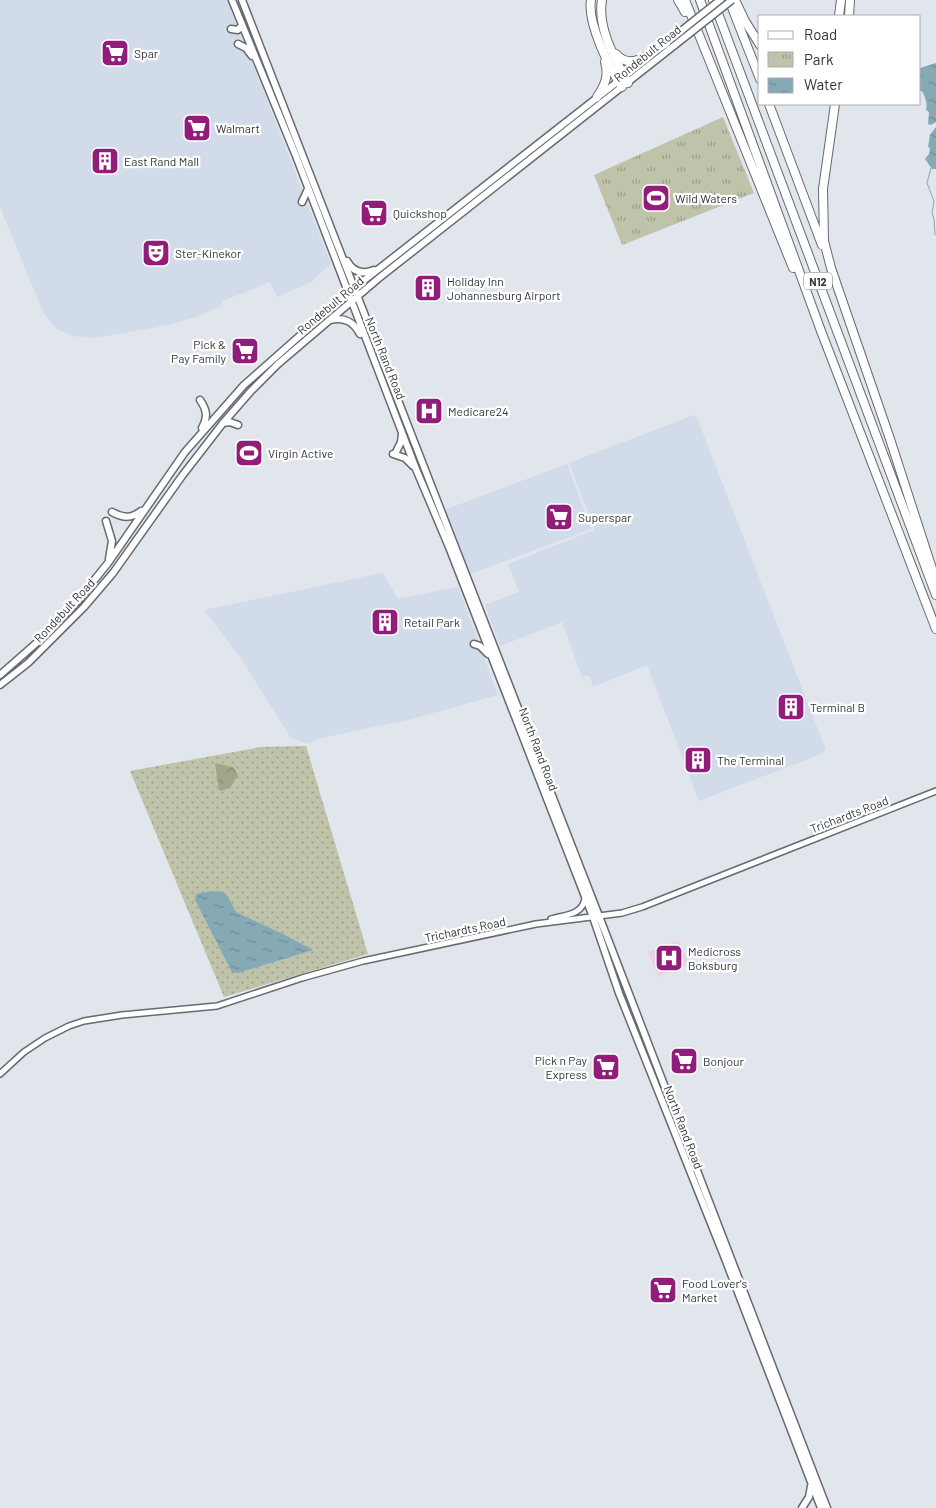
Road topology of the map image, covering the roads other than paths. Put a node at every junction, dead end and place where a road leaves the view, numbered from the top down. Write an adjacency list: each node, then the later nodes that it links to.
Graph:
1 (232, 0): 15 (main road, North Rand Road)
2 (242, 0): 31 (main road, North Rand Road)
3 (591, 0): 17 (highway)
4 (602, 0): 21 (highway)
5 (678, 0): 22 (highway)
6 (685, 0): 22 (highway)
7 (700, 0): 41 (highway, N12)
8 (713, 0): 54 (highway, N12)
9 (720, 0): 18 (main road, Rondebult Road, bridge)
10 (732, 0): 18 (main road, Rondebult Road, bridge); 19 (highway); 23 (highway)
11 (840, 0): 13 (highway)
12 (850, 0): 14 (highway)
13 (840, 15)
14 (849, 15)
15 (242, 25): 16 (main road); 24 (main road, North Rand Road)
16 (231, 29)
17 (596, 32): 25 (highway); 26 (highway)
18 (671, 42): 21 (highway); 25 (main road, Rondebult Road)
19 (758, 42)
20 (238, 44): 24 (main road)
21 (610, 44): 25 (highway)
22 (703, 47): 41 (highway)
23 (758, 73)
24 (262, 74): 29 (main road, North Rand Road)
25 (623, 82): 26 (main road, Rondebult Road); 34 (main road, Rondebult Road)
26 (597, 97): 32 (main road, Rondebult Road)
27 (769, 105): 33 (highway)
28 (835, 105): 33 (highway)
29 (308, 189): 30 (main road); 36 (main road, North Rand Road)
30 (302, 202)
31 (339, 247): 32 (main road); 35 (main road, North Rand Road)
32 (382, 265): 35 (main road, Rondebult Road)
33 (831, 268): 53 (highway)
34 (379, 278): 37 (main road, Rondebult Road); 39 (main road)
35 (354, 288): 36 (main road, Rondebult Road); 37 (main road, North Rand Road)
36 (348, 293): 38 (main road, North Rand Road); 47 (main road, Rondebult Road)
37 (358, 296): 38 (main road, Rondebult Road); 39 (main road, North Rand Road)
38 (351, 301): 40 (main road, Rondebult Road); 42 (main road, North Rand Road)
39 (365, 314): 60 (main road, North Rand Road)
40 (328, 321): 42 (main road); 44 (main road, Rondebult Road)
41 (821, 331): 55 (highway, N12)
42 (370, 350): 46 (main road, North Rand Road)
43 (200, 400): 47 (main road)
44 (223, 423): 45 (main road); 59 (main road, Rondebult Road)
45 (238, 424)
46 (402, 430): 48 (main road, North Rand Road); 48 (main road)
47 (197, 438): 49 (main road, Rondebult Road)
48 (416, 469): 57 (main road, North Rand Road)
49 (147, 506): 50 (main road); 52 (main road, Rondebult Road)
50 (112, 512)
51 (106, 521): 52 (main road)
52 (108, 563): 58 (main road, Rondebult Road)
53 (936, 581)
54 (936, 595)
55 (936, 629)
56 (474, 644): 57 (main road)
57 (491, 657): 60 (main road, North Rand Road)
58 (0, 674)
59 (0, 685)
60 (531, 751): 62 (main road, North Rand Road); 63 (main road, North Rand Road)
61 (936, 791): 63 (street, Trichardts Road)
62 (585, 898): 63 (main road, North Rand Road); 64 (street)
63 (596, 917): 64 (street, Trichardts Road); 66 (main road, North Rand Road); 69 (main road, North Rand Road)
64 (536, 924): 65 (street, Trichardts Road)
65 (0, 1074)
66 (811, 1484): 67 (main road); 68 (main road, North Rand Road)
67 (802, 1508)
68 (820, 1508)
69 (827, 1508)

